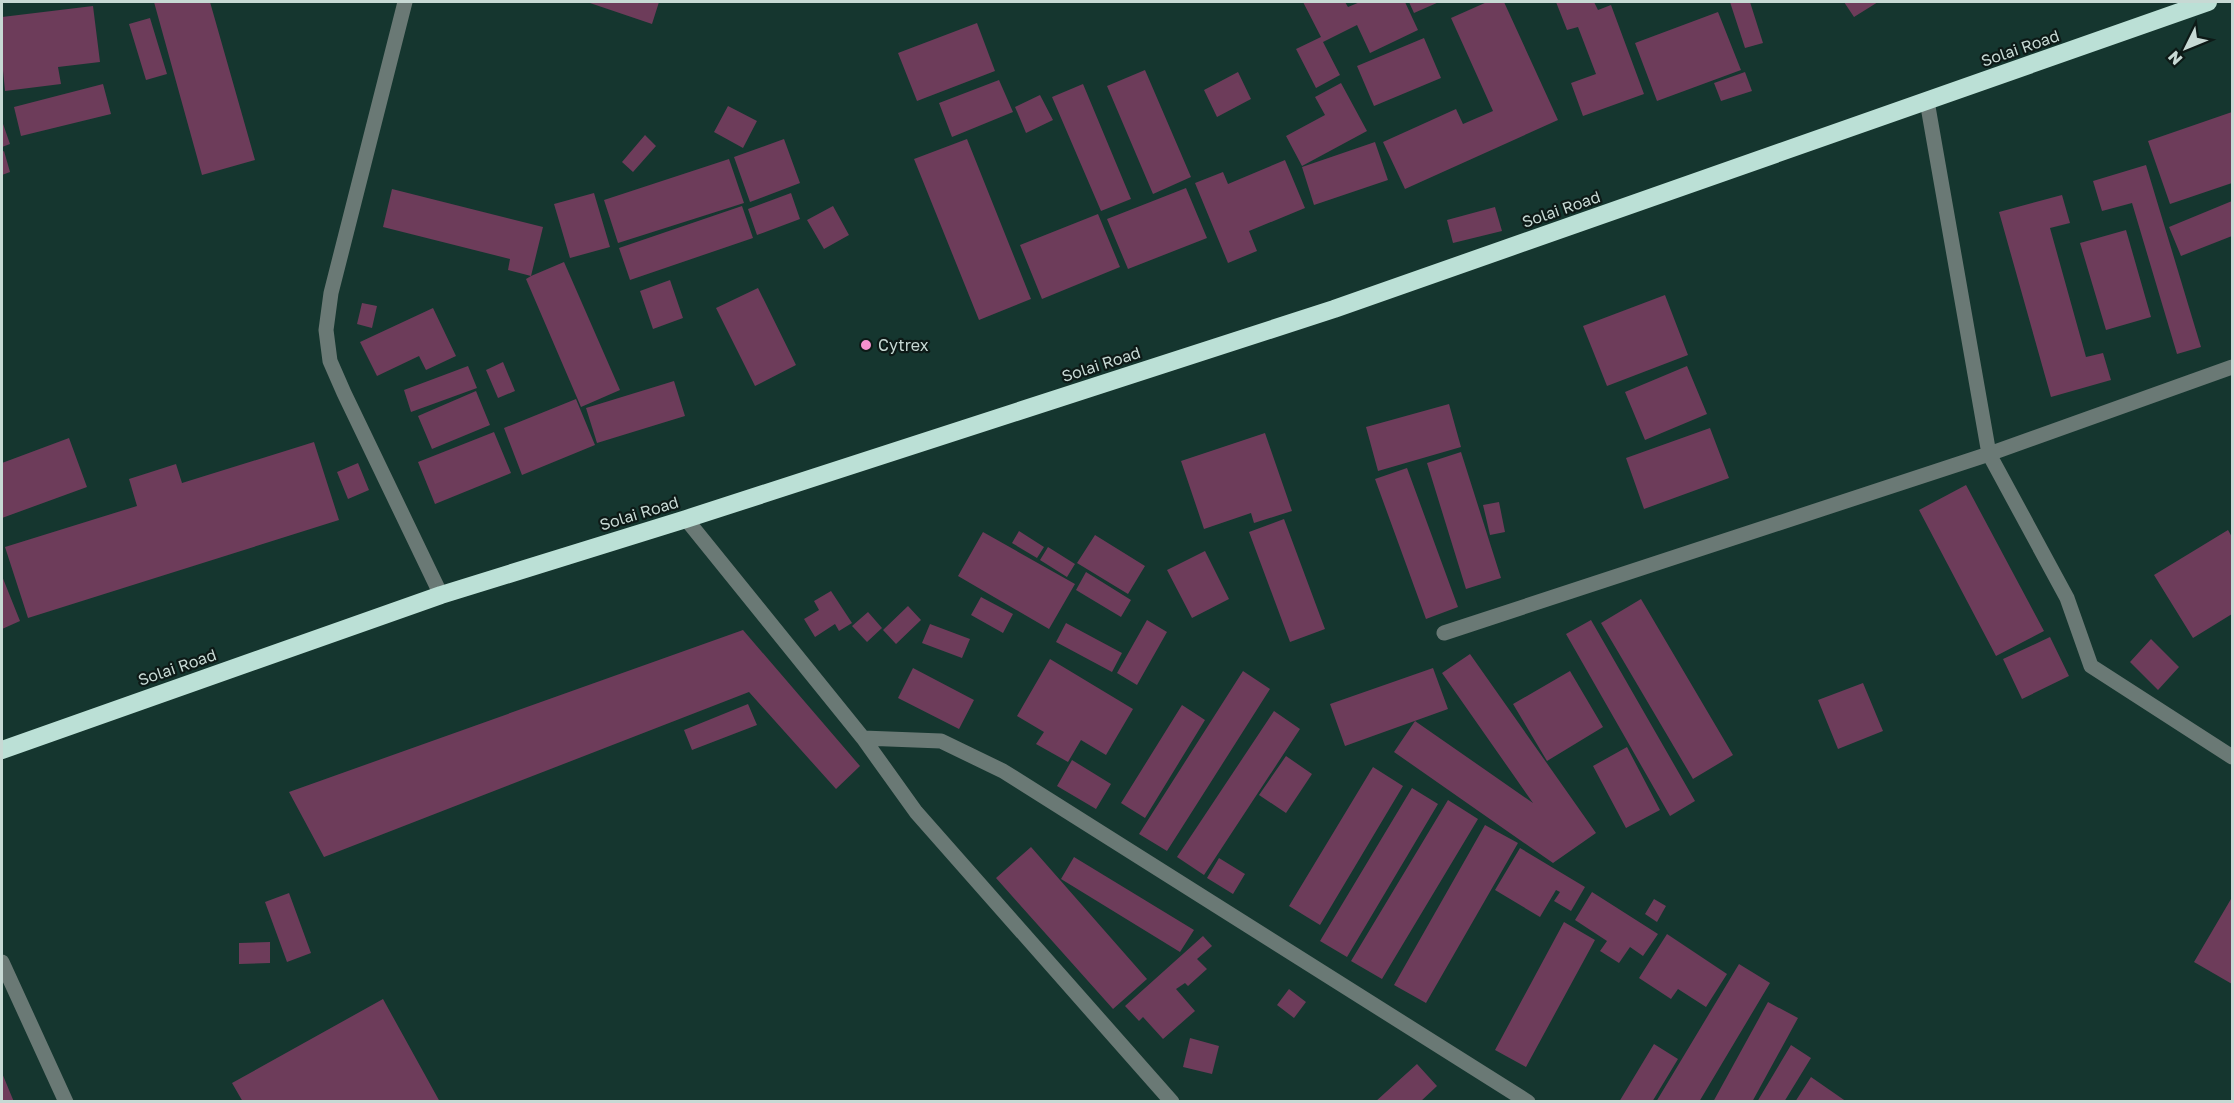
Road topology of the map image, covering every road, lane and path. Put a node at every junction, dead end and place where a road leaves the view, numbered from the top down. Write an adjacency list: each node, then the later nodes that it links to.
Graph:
1 (405, 2): 7 (street)
2 (2208, 2): 3 (highway, Solai Road)
3 (1927, 101): 5 (street); 6 (highway, Solai Road)
4 (2232, 367): 5 (street)
5 (1989, 454): 8 (street); 11 (street)
6 (686, 519): 7 (highway, Solai Road); 9 (street)
7 (441, 595): 10 (highway, Solai Road)
8 (1444, 633)
9 (863, 738): 14 (street); 15 (street)
10 (2, 750)
11 (2232, 757)
12 (2, 962): 13 (street)
13 (66, 1101)
14 (1172, 1101)
15 (1528, 1101)

